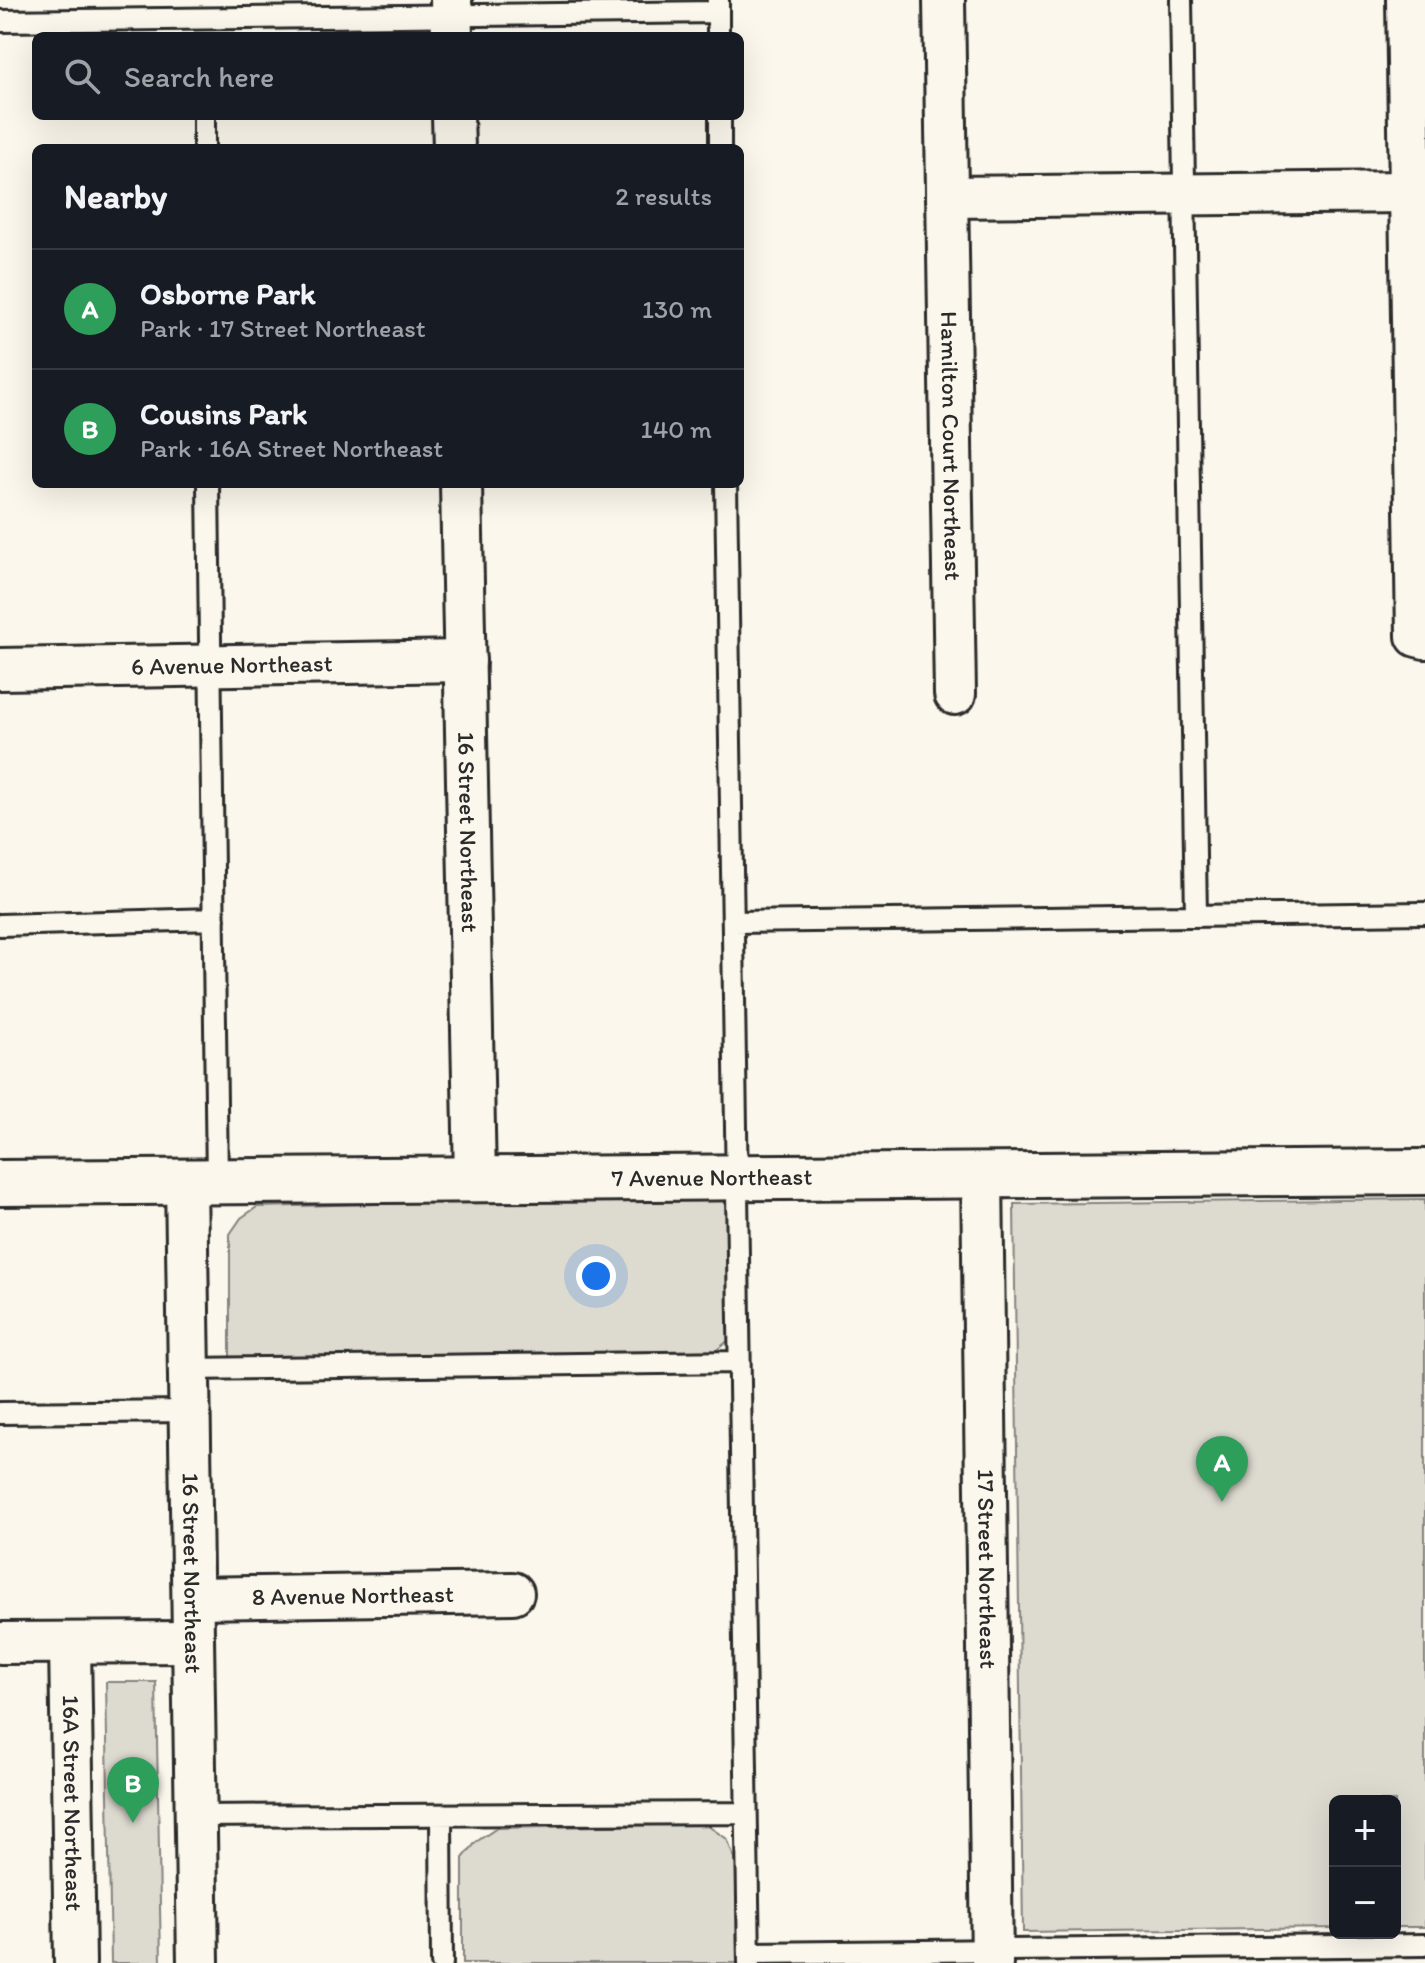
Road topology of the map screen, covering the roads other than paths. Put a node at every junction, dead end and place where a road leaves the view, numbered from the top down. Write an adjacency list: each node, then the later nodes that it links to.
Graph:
1 (944, 0): 17 (street, Hamilton Court Northeast)
2 (1181, 0): 16 (lane)
3 (1407, 0): 15 (street)
4 (718, 6): 5 (lane); 8 (lane)
5 (451, 17): 7 (lane)
6 (0, 21): 7 (lane)
7 (203, 28)
8 (718, 32)
9 (204, 120): 12 (lane)
10 (453, 120): 13 (street)
11 (720, 120): 14 (lane)
12 (204, 144)
13 (454, 144)
14 (720, 144)
15 (1410, 192): 16 (street); 21 (street)
16 (1185, 194): 17 (street); 27 (lane)
17 (947, 197): 25 (street, Hamilton Court Northeast)
18 (208, 488): 23 (lane)
19 (461, 488): 22 (street, 16 Street Northeast)
20 (726, 488): 29 (lane)
21 (1425, 638)
22 (465, 661): 23 (street, 6 Avenue Northeast); 34 (street, 16 Street Northeast)
23 (211, 666): 24 (street, 6 Avenue Northeast); 28 (lane)
24 (0, 669)
25 (955, 694)
26 (1425, 913): 27 (lane)
27 (1196, 916): 29 (lane)
28 (214, 919): 30 (lane); 35 (lane)
29 (733, 922): 33 (lane)
30 (0, 925)
31 (1425, 1172): 32 (street, 7 Avenue Northeast)
32 (982, 1175): 33 (street, 7 Avenue Northeast); 50 (street, 17 Street Northeast)
33 (737, 1177): 34 (street, 7 Avenue Northeast); 37 (lane)
34 (475, 1179): 35 (street, 7 Avenue Northeast)
35 (201, 1181): 36 (street, 7 Avenue Northeast); 38 (street, 16 Street Northeast)
36 (0, 1183)
37 (739, 1362): 38 (lane); 46 (lane)
38 (189, 1369): 39 (street, 16 Street Northeast)
39 (189, 1411): 40 (lane); 42 (street, 16 Street Northeast)
40 (0, 1413)
41 (513, 1593): 42 (street, 8 Avenue Northeast)
42 (193, 1598): 43 (street, 16 Street Northeast)
43 (193, 1642): 45 (street); 48 (street, 16 Street Northeast)
44 (0, 1643): 45 (street)
45 (70, 1645): 52 (street, 16A Street Northeast)
46 (746, 1813): 47 (lane); 51 (lane)
47 (441, 1815): 48 (lane); 54 (lane)
48 (196, 1816): 53 (street, 16 Street Northeast)
49 (1425, 1945): 50 (lane)
50 (992, 1957): 51 (lane)
51 (749, 1958)
52 (75, 1963)
53 (198, 1963)
54 (442, 1963)

